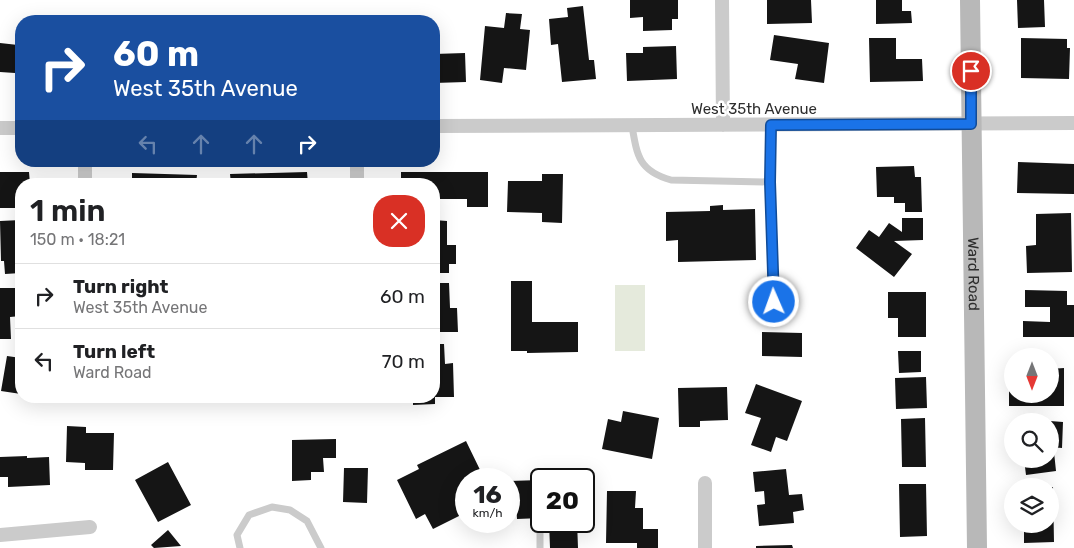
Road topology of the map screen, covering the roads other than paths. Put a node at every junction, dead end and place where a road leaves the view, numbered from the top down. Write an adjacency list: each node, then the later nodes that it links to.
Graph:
1 (722, 0): 5 (street)
2 (970, 0): 4 (street, Ward Road)
3 (1074, 123): 4 (street, West 35th Avenue)
4 (971, 124): 6 (street, West 35th Avenue); 21 (street, Ward Road)
5 (723, 125): 6 (street, West 35th Avenue); 8 (street, West 35th Avenue)
6 (771, 125): 11 (lane)
7 (440, 126): 8 (street, West 35th Avenue)
8 (632, 126): 11 (lane)
9 (0, 128): 10 (street)
10 (15, 128)
11 (770, 182): 12 (lane)
12 (774, 302)
13 (705, 482): 20 (street)
14 (90, 527): 16 (street)
15 (540, 533): 19 (lane)
16 (0, 535)
17 (240, 548): 18 (lane)
18 (321, 548)
19 (540, 548)
20 (705, 548)
21 (977, 548)

